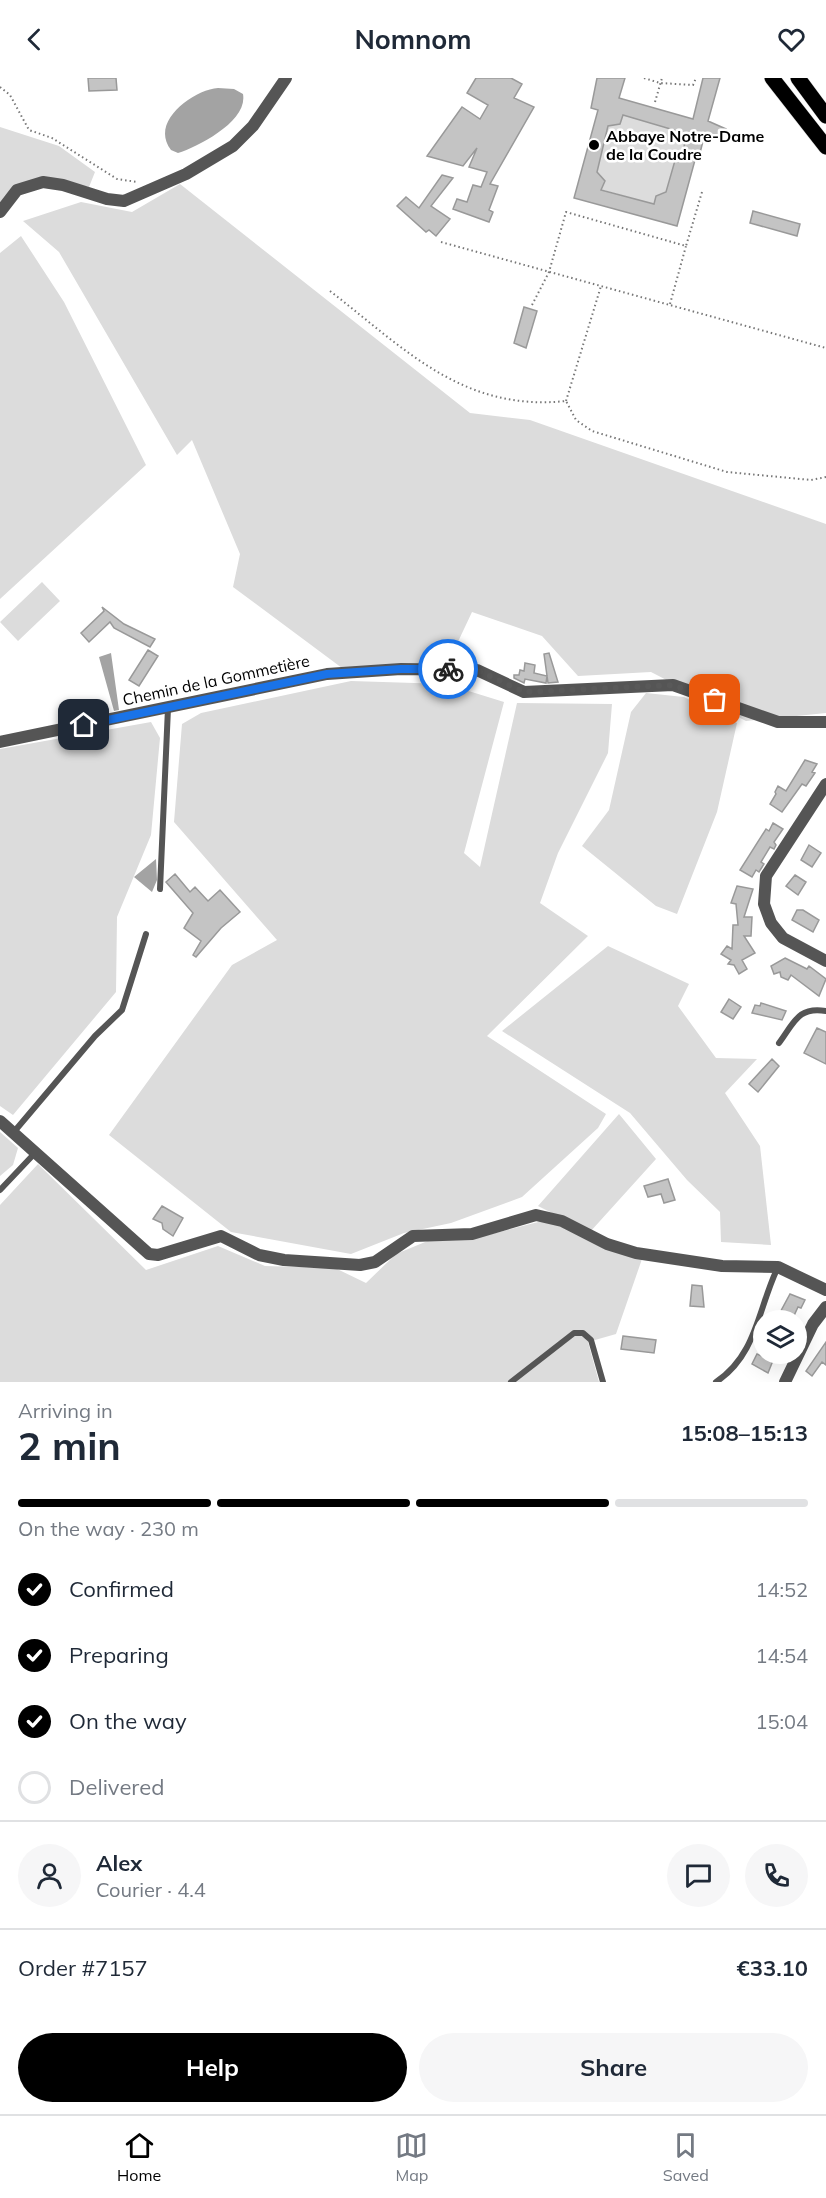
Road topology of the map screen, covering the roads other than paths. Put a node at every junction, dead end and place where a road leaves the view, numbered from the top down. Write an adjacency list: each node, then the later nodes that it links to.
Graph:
1 (285, 78): 6 (street)
2 (772, 78): 5 (main road)
3 (798, 78): 4 (main road)
4 (826, 116)
5 (826, 147)
6 (0, 212)
7 (168, 707): 8 (street, Chemin de la Gommetière); 9 (street, Chemin de la Gommetière); 11 (lane)
8 (826, 722)
9 (0, 742)
10 (826, 784): 13 (street)
11 (160, 889)
12 (146, 934): 17 (lane)
13 (826, 961)
14 (826, 1011): 15 (lane)
15 (779, 1043)
16 (0, 1121): 17 (street)
17 (13, 1133): 18 (street)
18 (35, 1153): 19 (lane); 20 (street)
19 (0, 1190)
20 (778, 1267): 21 (street); 25 (lane)
21 (826, 1290)
22 (826, 1307): 26 (street)
23 (511, 1382): 24 (lane)
24 (603, 1382)
25 (716, 1382)
26 (785, 1382)

